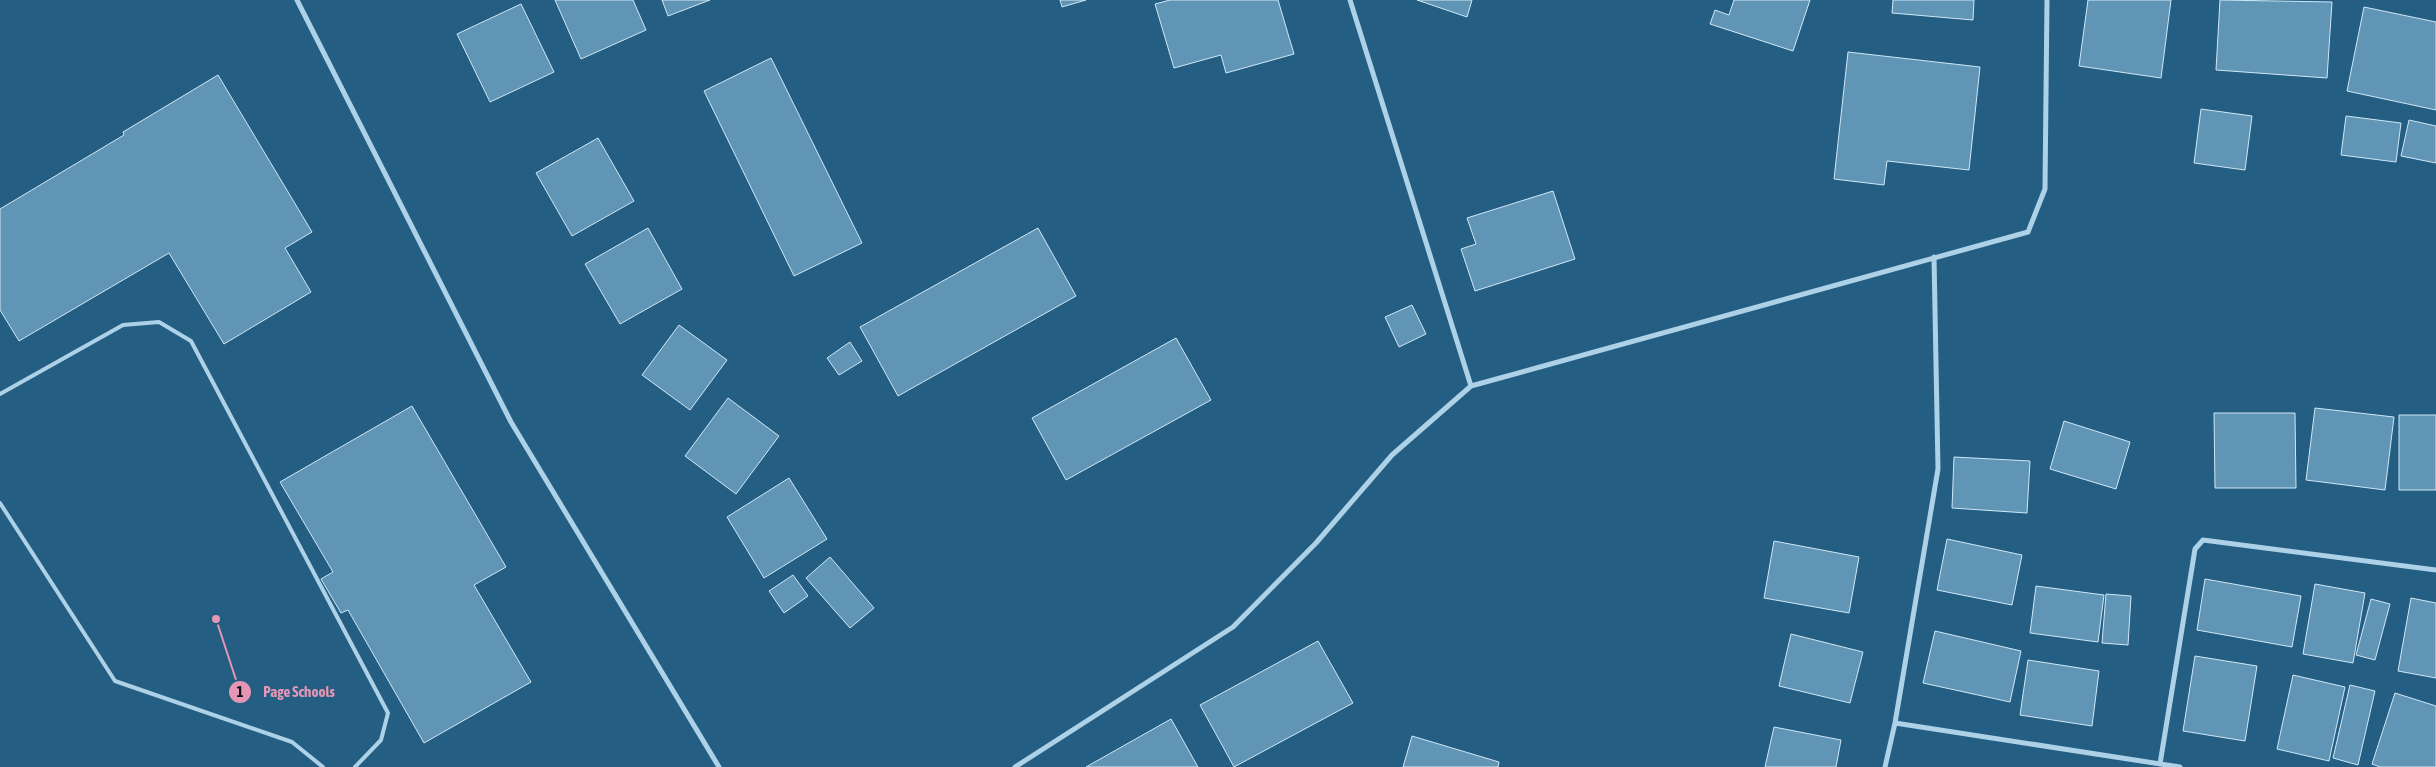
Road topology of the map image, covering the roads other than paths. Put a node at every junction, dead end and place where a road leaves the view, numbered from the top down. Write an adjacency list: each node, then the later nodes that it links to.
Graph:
1 (297, 0): 13 (street)
2 (1350, 0): 5 (street)
3 (2047, 0): 4 (street)
4 (1934, 257): 5 (street); 9 (street)
5 (1471, 386): 14 (street)
6 (0, 394): 12 (lane)
7 (0, 503): 11 (lane)
8 (2436, 570): 10 (street)
9 (1895, 723): 10 (street); 15 (street)
10 (2160, 764): 16 (street)
11 (323, 767)
12 (355, 767)
13 (719, 767)
14 (1015, 767)
15 (1885, 767)
16 (2180, 767)

